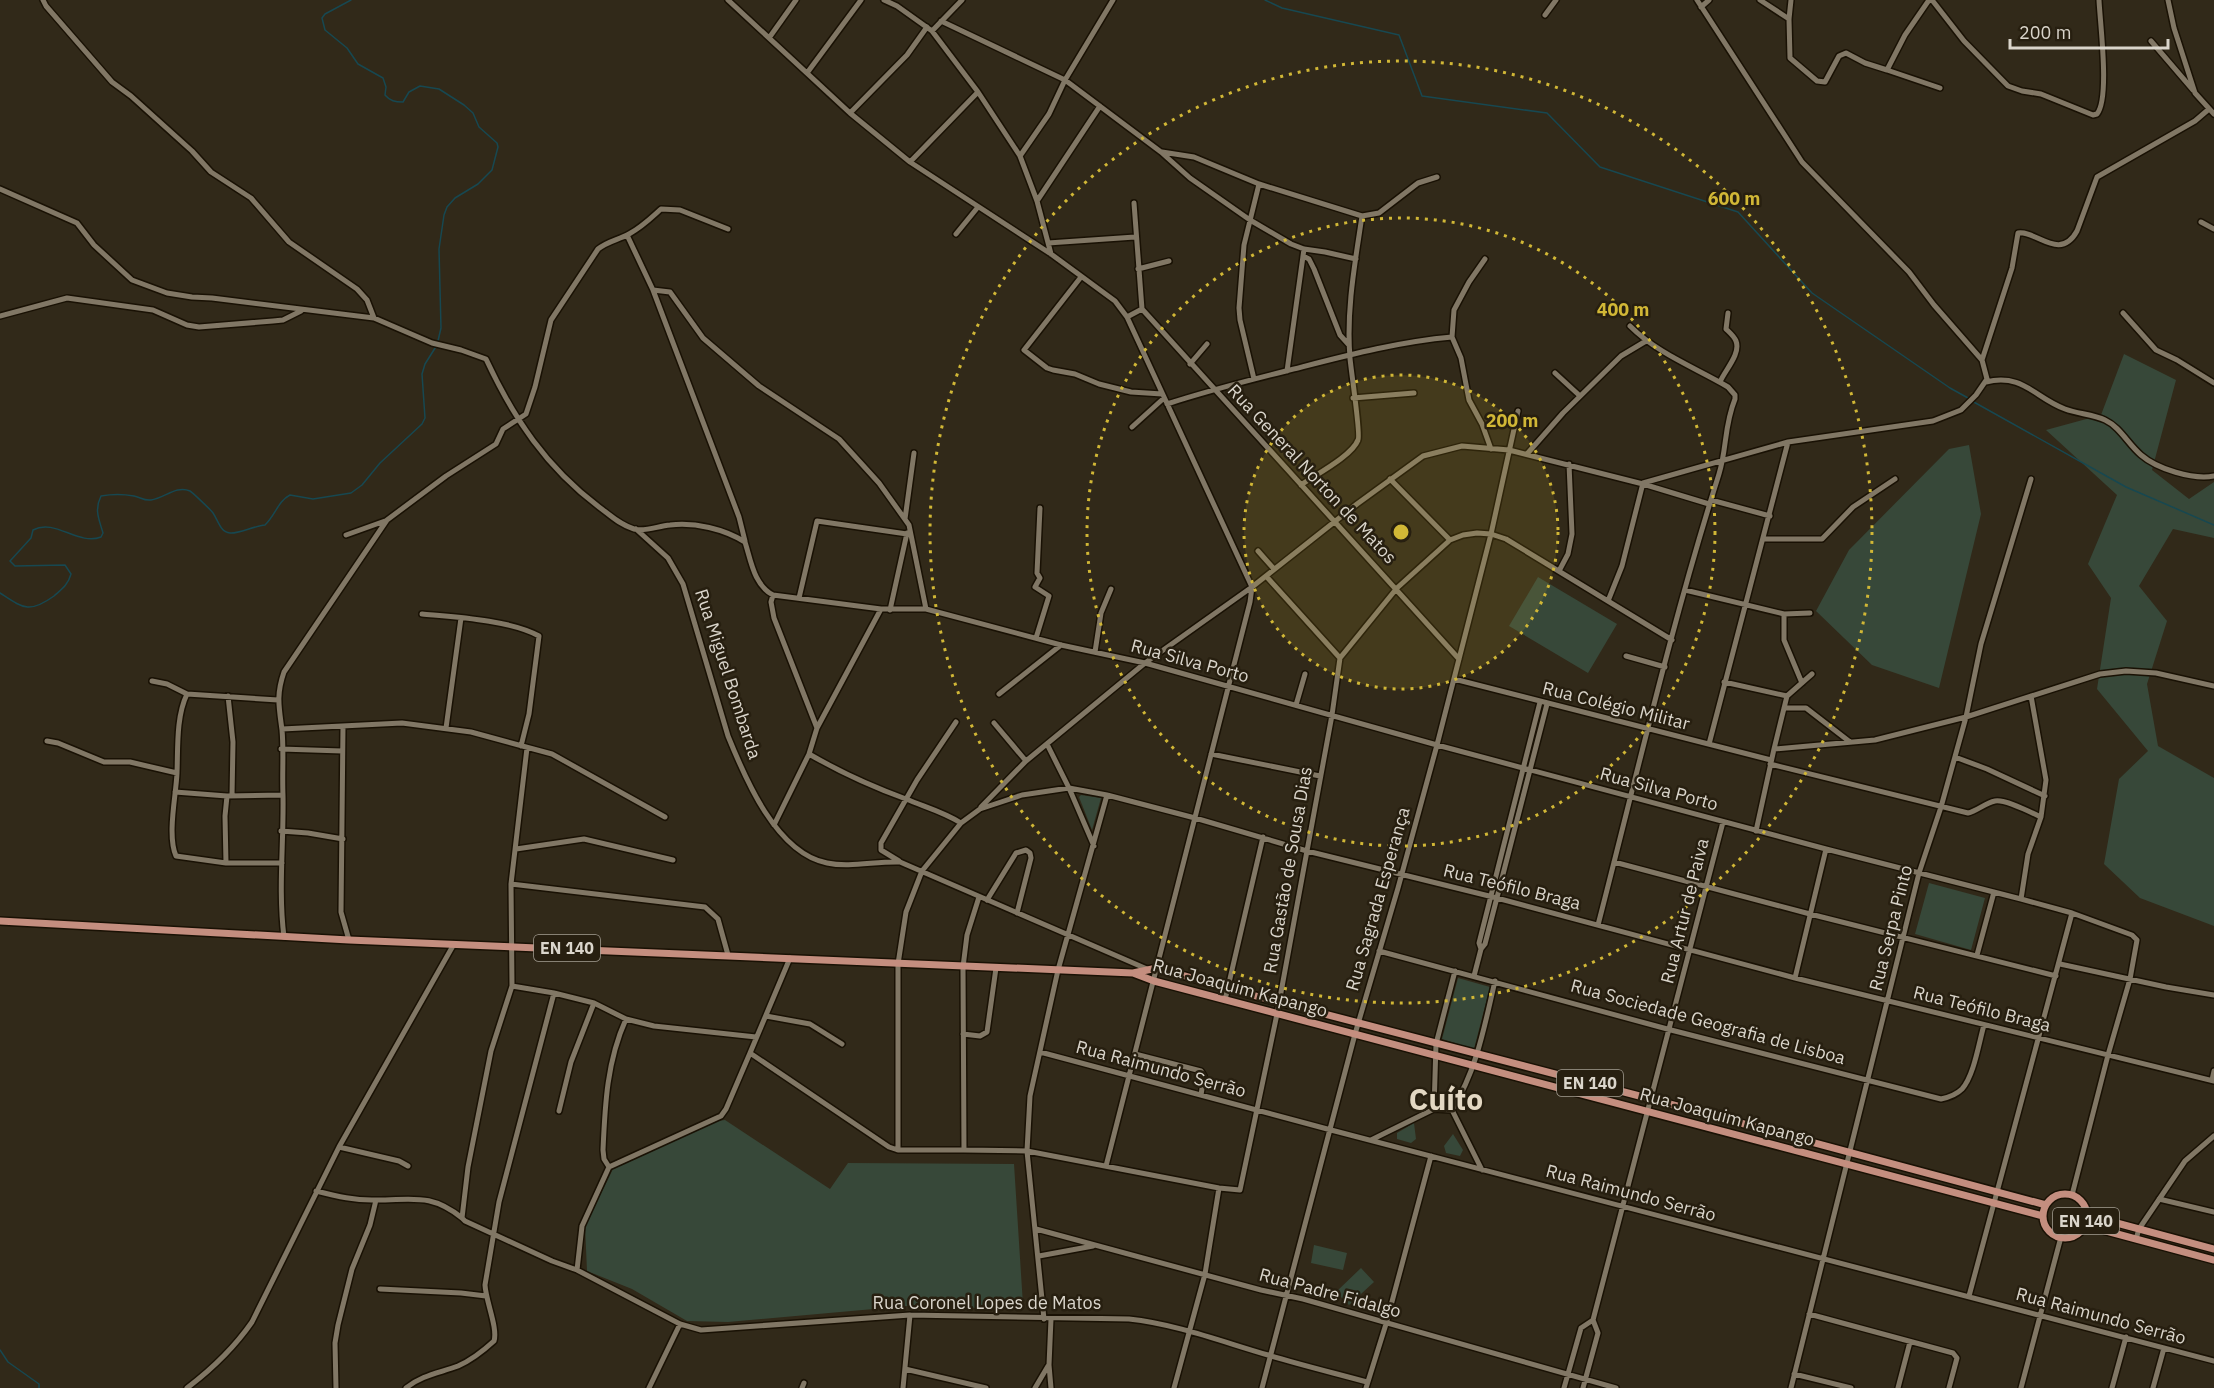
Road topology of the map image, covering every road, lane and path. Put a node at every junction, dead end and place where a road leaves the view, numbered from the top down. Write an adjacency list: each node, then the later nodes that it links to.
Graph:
1 (43, 0): 66 (street)
2 (728, 0): 22 (street)
3 (861, 0): 25 (street)
4 (962, 0): 20 (street)
5 (1113, 0): 26 (street)
6 (1556, 0): 18 (street)
7 (1697, 0): 17 (street)
8 (1709, 0): 17 (street)
9 (1760, 0): 19 (street)
10 (1791, 0): 19 (street)
11 (1920, 0): 16 (street)
12 (2099, 0): 16 (street)
13 (2168, 0): 29 (street)
14 (794, 1): 22 (street)
15 (887, 1): 21 (street)
16 (1929, 2): 24 (street)
17 (1701, 7): 73 (street)
18 (1545, 15)
19 (1789, 19): 24 (street)
20 (941, 21): 21 (street); 26 (street)
21 (930, 29): 28 (street); 32 (street)
22 (769, 38): 25 (street)
23 (2151, 41): 29 (street)
24 (1887, 70): 27 (street)
25 (807, 74): 32 (street)
26 (1065, 80): 30 (street); 35 (street)
27 (1940, 88)
28 (978, 92): 35 (street); 36 (street)
29 (2201, 102): 31 (street)
30 (1100, 106): 34 (street); 40 (street)
31 (2209, 109): 33 (street); 73 (street)
32 (850, 113): 36 (street)
33 (2214, 114)
34 (1161, 152): 38 (street); 44 (street)
35 (1020, 156): 40 (street)
36 (910, 162): 42 (street)
37 (1437, 177): 43 (street)
38 (1258, 184): 43 (street); 44 (street)
39 (0, 189): 61 (street)
40 (1037, 201): 51 (street)
41 (1134, 203): 50 (street)
42 (978, 207): 48 (street); 53 (street)
43 (1362, 216): 54 (street)
44 (1250, 220): 52 (street); 77 (street)
45 (2201, 222): 47 (street)
46 (728, 229): 49 (street)
47 (2214, 229)
48 (956, 234)
49 (627, 235): 59 (street); 88 (street)
50 (1135, 237): 51 (street); 57 (street)
51 (1048, 243): 53 (street)
52 (1304, 253): 54 (street); 71 (street); 75 (street)
53 (1051, 254): 58 (street)
54 (1356, 259): 71 (street)
55 (1485, 259): 68 (street)
56 (1169, 261): 57 (street)
57 (1138, 269): 60 (street)
58 (1081, 277): 65 (street); 83 (street)
59 (653, 290): 106 (street); 116 (street)
60 (1142, 309): 65 (street); 74 (street, Rua General Norton de Matos)
61 (302, 310): 64 (street); 66 (street)
62 (1728, 313): 78 (street)
63 (2123, 314): 80 (street)
64 (0, 316)
65 (1127, 317): 83 (street)
66 (374, 318): 88 (street)
67 (1630, 326): 69 (street)
68 (1452, 337): 72 (street); 91 (street)
69 (1646, 341): 78 (street); 84 (street)
70 (1207, 344): 74 (street)
71 (1349, 345): 72 (street)
72 (1349, 355): 75 (street); 85 (street)
73 (1982, 360): 79 (street)
74 (1190, 364): 81 (street, Rua General Norton de Matos)
75 (1287, 371): 77 (street)
76 (1555, 373): 84 (street)
77 (1254, 379): 81 (street)
78 (1719, 382): 95 (street)
79 (1986, 382): 90 (street); 97 (street)
80 (2214, 383)
81 (1213, 389): 86 (street); 102 (street, Rua General Norton de Matos)
82 (1414, 393): 85 (street)
83 (1163, 396): 86 (street); 89 (street)
84 (1580, 396): 94 (street)
85 (1353, 398): 102 (street)
86 (1167, 404): 121 (street)
87 (1518, 411): 92 (street, Rua Sagrada Esperança)
88 (519, 420): 107 (street); 110 (street)
89 (1132, 428)
90 (1788, 442): 95 (street); 105 (street)
91 (1491, 449): 92 (street); 98 (street)
92 (1509, 450): 94 (street); 112 (street, Rua Sagrada Esperança)
93 (914, 453): 106 (street)
94 (1527, 454): 96 (street)
95 (1724, 459): 101 (street); 103 (street)
96 (1569, 464): 101 (street); 119 (street)
97 (2214, 476)
98 (1390, 479): 108 (street); 115 (street)
99 (1895, 479): 114 (street)
100 (2031, 479): 164 (street, Rua Serpa Pinto)
101 (1643, 484): 103 (street); 127 (street)
102 (1301, 485): 108 (street, Rua General Norton de Matos)
103 (1710, 502): 105 (street); 124 (street)
104 (1040, 508): 136 (street)
105 (1770, 516): 114 (street)
106 (905, 519): 109 (street)
107 (387, 520): 113 (street); 158 (street)
108 (1334, 522): 118 (street); 122 (street, Rua General Norton de Matos)
109 (909, 525): 111 (street); 130 (street)
110 (636, 529): 116 (street); 209 (street, Rua Miguel Bombarda)
111 (907, 534): 126 (street); 131 (street)
112 (1491, 534): 115 (street); 119 (street); 142 (street, Rua Sagrada Esperança)
113 (345, 535)
114 (1764, 539): 128 (street)
115 (1450, 540): 122 (street)
116 (745, 542): 125 (street)
117 (1258, 551): 118 (street)
118 (1274, 569): 120 (street)
119 (1559, 571): 127 (street)
120 (1266, 576): 121 (street); 141 (street)
121 (1252, 587): 143 (street); 152 (street)
122 (1397, 588): 141 (street); 142 (street, Rua General Norton de Matos)
123 (1111, 589): 139 (street)
124 (1685, 590): 128 (street); 137 (street)
125 (773, 595): 126 (street, Rua Silva Porto); 169 (street)
126 (800, 598): 129 (street, Rua Silva Porto)
127 (1608, 601): 137 (street)
128 (1745, 605): 134 (street); 149 (street)
129 (881, 609): 131 (street, Rua Silva Porto); 169 (street)
130 (926, 609): 131 (street, Rua Silva Porto); 136 (street, Rua Silva Porto)
131 (890, 610)
132 (422, 614): 135 (street)
133 (1810, 614): 134 (street)
134 (1784, 615): 150 (street)
135 (461, 618): 168 (street); 179 (street)
136 (1036, 638): 138 (street, Rua Silva Porto)
137 (1672, 640): 144 (street)
138 (1061, 645): 139 (street, Rua Silva Porto); 154 (street)
139 (1095, 652): 143 (street, Rua Silva Porto)
140 (1626, 656): 144 (street)
141 (1340, 658): 163 (street, Rua Gastão de Sousa Dias)
142 (1459, 659): 147 (street, Rua Sagrada Esperança)
143 (1146, 663): 152 (street, Rua Silva Porto); 176 (street)
144 (1665, 667): 172 (street)
145 (1305, 674): 161 (street)
146 (1812, 674): 150 (street)
147 (1454, 679): 159 (street, Rua Colégio Militar); 178 (street, Rua Sagrada Esperança)
148 (152, 681): 153 (street)
149 (1724, 682): 156 (street); 177 (street)
150 (1802, 682): 156 (street)
151 (2214, 686): 157 (street)
152 (1228, 687): 161 (street, Rua Silva Porto); 184 (street)
153 (187, 694): 155 (street); 190 (street)
154 (999, 694)
155 (228, 696): 158 (street); 196 (street)
156 (1787, 696): 162 (street)
157 (2031, 696): 164 (street); 198 (street)
158 (278, 700): 170 (street)
159 (1540, 702): 160 (street, Rua Colégio Militar); 171 (street)
160 (1547, 704): 172 (street, Rua Colégio Militar); 173 (street)
161 (1296, 705): 163 (street, Rua Silva Porto)
162 (1784, 708): 175 (street); 181 (street)
163 (1332, 715): 178 (street, Rua Silva Porto); 191 (street, Rua Gastão de Sousa Dias)
164 (1966, 717): 175 (street); 185 (street, Rua Serpa Pinto)
165 (956, 722): 199 (street)
166 (994, 723): 186 (street)
167 (343, 727): 168 (street); 170 (street); 182 (street)
168 (446, 728): 179 (street)
169 (817, 728): 183 (street)
170 (282, 729): 180 (street)
171 (1533, 729): 173 (street); 188 (street)
172 (1648, 729): 177 (street, Rua Colégio Militar); 197 (street)
173 (1540, 731): 189 (street)
174 (47, 741): 190 (street)
175 (1850, 742): 181 (street)
176 (1047, 744): 186 (street); 192 (street)
177 (1709, 744): 187 (street, Rua Colégio Militar)
178 (1437, 745): 188 (street, Rua Silva Porto); 229 (street, Rua Sagrada Esperança)
179 (524, 747): 205 (street); 217 (street)
180 (282, 749): 182 (street); 194 (street)
181 (1774, 749): 187 (street)
182 (342, 751): 213 (street)
183 (809, 754): 199 (street); 209 (street)
184 (1211, 754): 191 (street); 206 (street)
185 (1955, 757): 198 (street); 202 (street, Rua Serpa Pinto)
186 (1026, 761): 203 (street)
187 (1771, 762): 202 (street, Rua Colégio Militar); 211 (street)
188 (1523, 767): 189 (street, Rua Silva Porto); 200 (street)
189 (1530, 769): 197 (street, Rua Silva Porto); 201 (street)
190 (177, 773): 193 (street)
191 (1320, 776): 219 (street, Rua Gastão de Sousa Dias)
192 (1069, 788): 195 (street, Rua Teófilo Braga); 203 (street, Rua Teófilo Braga); 216 (street)
193 (175, 792): 196 (street); 223 (street)
194 (283, 795): 196 (street); 210 (street)
195 (1107, 795): 206 (street, Rua Teófilo Braga); 216 (street)
196 (230, 796): 223 (street)
197 (1631, 796): 207 (street, Rua Silva Porto); 222 (street)
198 (2045, 796): 204 (street)
199 (907, 800): 208 (street); 221 (street)
200 (1514, 805): 201 (street); 214 (street)
201 (1520, 807): 215 (street)
202 (1941, 807): 204 (street, Rua Colégio Militar); 228 (street, Rua Serpa Pinto)
203 (980, 809): 208 (street, Rua Teófilo Braga)
204 (2041, 816): 235 (street)
205 (665, 817)
206 (1195, 818): 212 (street, Rua Teófilo Braga); 257 (street)
207 (1723, 822): 211 (street, Rua Silva Porto); 231 (street, Rua Artur de Paiva)
208 (961, 823): 227 (street, Rua Teófilo Braga)
209 (774, 825): 221 (street, Rua Miguel Bombarda)
210 (281, 831): 213 (street); 224 (street)
211 (1756, 831): 218 (street, Rua Silva Porto)
212 (1263, 837): 219 (street, Rua Teófilo Braga); 269 (street)
213 (343, 839): 245 (street)
214 (1504, 843): 215 (street); 225 (street)
215 (1511, 845): 226 (street)
216 (1094, 846): 244 (street)
217 (516, 849): 220 (street); 230 (street)
218 (1826, 849): 228 (street, Rua Silva Porto); 239 (street)
219 (1307, 851): 229 (street, Rua Teófilo Braga); 274 (street, Rua Gastão de Sousa Dias)
220 (673, 860)
221 (900, 862): 227 (street, Rua Miguel Bombarda)
222 (1614, 862): 231 (street); 241 (street)
223 (226, 863): 224 (street)
224 (282, 863): 243 (street)
225 (1498, 865): 226 (street); 234 (street)
226 (1505, 867): 234 (street)
227 (922, 871): 233 (street, Rua Miguel Bombarda); 253 (street, Rua Teófilo Braga)
228 (1919, 873): 232 (street, Rua Silva Porto); 242 (street, Rua Serpa Pinto)
229 (1401, 875): 234 (street, Rua Teófilo Braga); 249 (street, Rua Sagrada Esperança)
230 (512, 884): 247 (street); 250 (street)
231 (1708, 887): 239 (street); 248 (street, Rua Artur de Paiva)
232 (1994, 892): 235 (street, Rua Silva Porto); 251 (street)
233 (979, 897): 236 (street, Rua Miguel Bombarda); 255 (street)
234 (1494, 897): 241 (street, Rua Teófilo Braga); 263 (street)
235 (2021, 899): 238 (street, Rua Silva Porto)
236 (987, 900): 237 (street, Rua Miguel Bombarda); 237 (street)
237 (1017, 913): 244 (street, Rua Miguel Bombarda)
238 (2072, 913): 254 (street); 265 (street, Rua Silva Porto)
239 (1810, 914): 242 (street); 264 (street)
240 (0, 921): 243 (main road, EN 140)
241 (1598, 925): 248 (street, Rua Teófilo Braga)
242 (1904, 936): 251 (street); 273 (street, Rua Serpa Pinto)
243 (284, 937): 245 (main road, EN 140)
244 (1069, 937): 258 (street, Rua Miguel Bombarda); 259 (street)
245 (349, 940): 246 (main road, EN 140)
246 (454, 944): 247 (main road, EN 140); 319 (street)
247 (513, 946): 250 (main road, EN 140); 268 (street)
248 (1691, 950): 264 (street, Rua Teófilo Braga); 285 (street, Rua Artur de Paiva)
249 (1379, 951): 260 (street, Rua Sociedade Geografia de Lisboa); 282 (street, Rua Sagrada Esperança)
250 (728, 955): 252 (main road, EN 140)
251 (1977, 955): 262 (street)
252 (790, 958): 253 (main road, EN 140); 279 (street)
253 (898, 964): 255 (main road, EN 140); 320 (street, Rua Teófilo Braga)
254 (2060, 964): 262 (street); 265 (street)
255 (963, 967): 256 (main road, EN 140); 286 (street)
256 (996, 968): 259 (main road, EN 140); 286 (street)
257 (1157, 968): 258 (main road, Rua Joaquim Kapango / EN 140); 266 (street); 269 (main road, Rua Joaquim Kapango / EN 140)
258 (1147, 969): 261 (main road, Rua Joaquim Kapango / EN 140)
259 (1058, 970): 261 (main road, EN 140); 292 (street)
260 (1455, 971): 263 (street, Rua Sociedade Geografia de Lisboa); 291 (street)
261 (1133, 973): 266 (main road, Rua Joaquim Kapango / EN 140)
262 (2056, 975): 289 (street)
263 (1474, 976): 267 (street, Rua Sociedade Geografia de Lisboa)
264 (1795, 978): 273 (street, Rua Teófilo Braga)
265 (2130, 979): 271 (street); 296 (street)
266 (1154, 981): 272 (main road, Rua Joaquim Kapango / EN 140); 294 (street)
267 (1495, 981): 285 (street, Rua Sociedade Geografia de Lisboa); 295 (street)
268 (512, 986): 270 (street); 344 (street)
269 (1228, 988): 272 (street); 274 (main road, Rua Joaquim Kapango / EN 140)
270 (554, 993): 275 (street); 348 (street)
271 (2214, 995)
272 (1225, 1000): 277 (main road, Rua Joaquim Kapango / EN 140)
273 (1888, 1001): 283 (street, Rua Teófilo Braga); 302 (street, Rua Serpa Pinto)
274 (1279, 1002): 276 (main road, Rua Joaquim Kapango / EN 140); 277 (street, Rua Gastão de Sousa Dias)
275 (594, 1003): 280 (street); 310 (street)
276 (1311, 1011): 278 (main road, Rua Joaquim Kapango / EN 140); 281 (main road)
277 (1277, 1014): 281 (main road, Rua Joaquim Kapango / EN 140); 308 (street, Rua Gastão de Sousa Dias)
278 (1326, 1015): 282 (main road, Rua Joaquim Kapango / EN 140); 284 (main road)
279 (766, 1016): 288 (street); 290 (street)
280 (626, 1019): 288 (street); 328 (street)
281 (1307, 1022): 284 (main road, Rua Joaquim Kapango / EN 140)
282 (1358, 1023): 287 (street, Rua Sagrada Esperança); 291 (main road, Rua Joaquim Kapango / EN 140)
283 (1984, 1025): 289 (street, Rua Teófilo Braga); 302 (street, Rua Sociedade Geografia de Lisboa)
284 (1322, 1026): 287 (main road, Rua Joaquim Kapango / EN 140)
285 (1671, 1030): 302 (street, Rua Sociedade Geografia de Lisboa); 306 (street, Rua Artur de Paiva)
286 (963, 1034): 321 (street)
287 (1355, 1034): 297 (main road, Rua Joaquim Kapango / EN 140); 314 (street, Rua Sagrada Esperança)
288 (756, 1037): 293 (street)
289 (2038, 1038): 296 (street, Rua Teófilo Braga); 334 (street)
290 (842, 1044)
291 (1436, 1044): 295 (main road, Rua Joaquim Kapango / EN 140); 297 (street)
292 (1040, 1052): 301 (street, Rua Raimundo Serrão); 322 (street)
293 (750, 1053): 320 (street); 328 (street)
294 (1135, 1054): 301 (street); 305 (street)
295 (1478, 1055): 298 (street); 300 (main road, Rua Joaquim Kapango / EN 140)
296 (2108, 1055): 303 (street, Rua Teófilo Braga); 335 (street)
297 (1434, 1057): 298 (main road, Rua Joaquim Kapango / EN 140); 307 (street)
298 (1474, 1067): 304 (main road, Rua Joaquim Kapango / EN 140); 309 (street)
299 (2214, 1071): 303 (street)
300 (1562, 1076): 304 (main road); 306 (main road, Rua Joaquim Kapango / EN 140)
301 (1129, 1077): 305 (street, Rua Raimundo Serrão); 327 (street)
302 (1868, 1079): 323 (street, Rua Serpa Pinto)
303 (2213, 1081)
304 (1559, 1088): 311 (main road, Rua Joaquim Kapango / EN 140)
305 (1201, 1095): 308 (street, Rua Raimundo Serrão)
306 (1650, 1099): 311 (street, Rua Artur de Paiva); 312 (main road, Rua Joaquim Kapango / EN 140)
307 (1434, 1109): 309 (street); 317 (street)
308 (1258, 1110): 314 (street, Rua Raimundo Serrão); 332 (street, Rua Gastão de Sousa Dias)
309 (1452, 1110): 329 (street)
310 (559, 1111)
311 (1646, 1112): 313 (main road, Rua Joaquim Kapango / EN 140); 340 (street, Rua Artur de Paiva)
312 (1716, 1117): 313 (main road); 315 (main road, Rua Joaquim Kapango / EN 140)
313 (1712, 1128): 318 (main road, Rua Joaquim Kapango / EN 140)
314 (1330, 1130): 317 (street, Rua Raimundo Serrão); 361 (street, Rua Sagrada Esperança)
315 (1782, 1134): 318 (main road); 323 (main road, Rua Joaquim Kapango / EN 140)
316 (2214, 1136): 336 (street)
317 (1370, 1140): 324 (street, Rua Raimundo Serrão)
318 (1778, 1146): 325 (main road, Rua Joaquim Kapango / EN 140)
319 (339, 1147): 326 (street); 333 (street)
320 (898, 1150): 321 (street, Rua Gastão de Sousa Dias)
321 (964, 1150): 322 (street, Rua Gastão de Sousa Dias)
322 (1027, 1150): 327 (street, Rua Gastão de Sousa Dias); 346 (street)
323 (1850, 1153): 325 (street, Rua Serpa Pinto); 330 (main road, Rua Joaquim Kapango / EN 140)
324 (1431, 1156): 329 (street, Rua Raimundo Serrão); 370 (street)
325 (1847, 1164): 331 (main road, Rua Joaquim Kapango / EN 140); 355 (street, Rua Serpa Pinto)
326 (408, 1166)
327 (1106, 1166): 332 (street, Rua Gastão de Sousa Dias)
328 (609, 1167): 357 (street)
329 (1482, 1170): 340 (street, Rua Raimundo Serrão)
330 (1925, 1172): 331 (main road); 334 (main road, Rua Joaquim Kapango / EN 140)
331 (1922, 1184): 338 (main road, Rua Joaquim Kapango / EN 140)
332 (1219, 1188): 358 (street)
333 (316, 1191): 337 (street, Rua Coronel Lopes de Matos); 383 (street)
334 (1997, 1191): 338 (street); 339 (main road, Rua Joaquim Kapango / EN 140)
335 (2072, 1195): 339 (main road, EN 140); 342 (main road, EN 140)
336 (2159, 1199): 341 (street); 347 (street)
337 (376, 1200): 344 (street, Rua Coronel Lopes de Matos); 384 (street)
338 (1994, 1203): 343 (main road, Rua Joaquim Kapango / EN 140); 362 (street)
339 (2046, 1205): 343 (main road, EN 140)
340 (1623, 1207): 355 (street, Rua Raimundo Serrão); 368 (street, Rua Artur de Paiva)
341 (2214, 1212)
342 (2087, 1215): 345 (main road, EN 140); 347 (main road, EN 140)
343 (2043, 1216): 349 (main road, EN 140)
344 (462, 1218): 348 (street, Rua Coronel Lopes de Matos)
345 (2084, 1226): 349 (main road, EN 140); 350 (main road, EN 140)
346 (1036, 1229): 351 (street, Rua Padre Fidalgo); 353 (street)
347 (2139, 1229): 350 (street); 352 (main road, EN 140)
348 (494, 1235): 357 (street, Rua Coronel Lopes de Matos); 360 (street)
349 (2061, 1237): 364 (street)
350 (2136, 1239): 354 (main road, EN 140)
351 (1095, 1245): 353 (street); 358 (street, Rua Padre Fidalgo)
352 (2211, 1248): 354 (main road)
353 (1039, 1256): 366 (street)
354 (2205, 1257): 356 (main road, EN 140)
355 (1822, 1258): 362 (street, Rua Raimundo Serrão); 363 (street, Rua Serpa Pinto)
356 (2214, 1260)
357 (577, 1270): 369 (street, Rua Coronel Lopes de Matos)
358 (1205, 1274): 361 (street, Rua Padre Fidalgo); 371 (street)
359 (380, 1288): 360 (street)
360 (486, 1296): 385 (street)
361 (1286, 1296): 370 (street, Rua Padre Fidalgo); 375 (street, Rua Sagrada Esperança)
362 (1969, 1296): 364 (street, Rua Raimundo Serrão)
363 (1809, 1314): 373 (street); 379 (street, Rua Serpa Pinto)
364 (2040, 1314): 372 (street, Rua Raimundo Serrão); 400 (street)
365 (910, 1315): 366 (street, Rua Coronel Lopes de Matos); 369 (street, Rua Coronel Lopes de Matos); 378 (street)
366 (1044, 1319): 367 (street, Rua Coronel Lopes de Matos)
367 (1052, 1319): 371 (street, Rua Coronel Lopes de Matos); 377 (street)
368 (1593, 1320): 380 (street); 381 (street)
369 (680, 1324): 386 (street)
370 (1386, 1324): 380 (street, Rua Padre Fidalgo); 382 (street)
371 (1190, 1332): 375 (street, Rua Coronel Lopes de Matos); 391 (street)
372 (2126, 1337): 374 (street, Rua Raimundo Serrão); 401 (street)
373 (1910, 1342): 398 (street); 399 (street)
374 (2164, 1348): 376 (street, Rua Raimundo Serrão); 402 (street)
375 (1272, 1356): 382 (street, Rua Coronel Lopes de Matos); 392 (street, Rua Sagrada Esperança)
376 (2214, 1361)
377 (1049, 1365): 389 (street); 390 (street)
378 (905, 1369): 387 (street); 388 (street)
379 (1794, 1374): 396 (street, Rua Serpa Pinto); 397 (street)
380 (1568, 1375): 381 (street, Rua Padre Fidalgo); 393 (street)
381 (1586, 1380): 394 (street); 395 (street, Rua Padre Fidalgo)
382 (1366, 1385)
383 (187, 1388)
384 (336, 1388)
385 (406, 1388)
386 (649, 1388)
387 (903, 1388)
388 (986, 1388)
389 (1035, 1388)
390 (1051, 1388)
391 (1174, 1388)
392 (1262, 1388)
393 (1564, 1388)
394 (1583, 1388)
395 (1616, 1388)
396 (1791, 1388)
397 (1851, 1388)
398 (1898, 1388)
399 (1949, 1388)
400 (2021, 1388)
401 (2112, 1388)
402 (2153, 1388)

